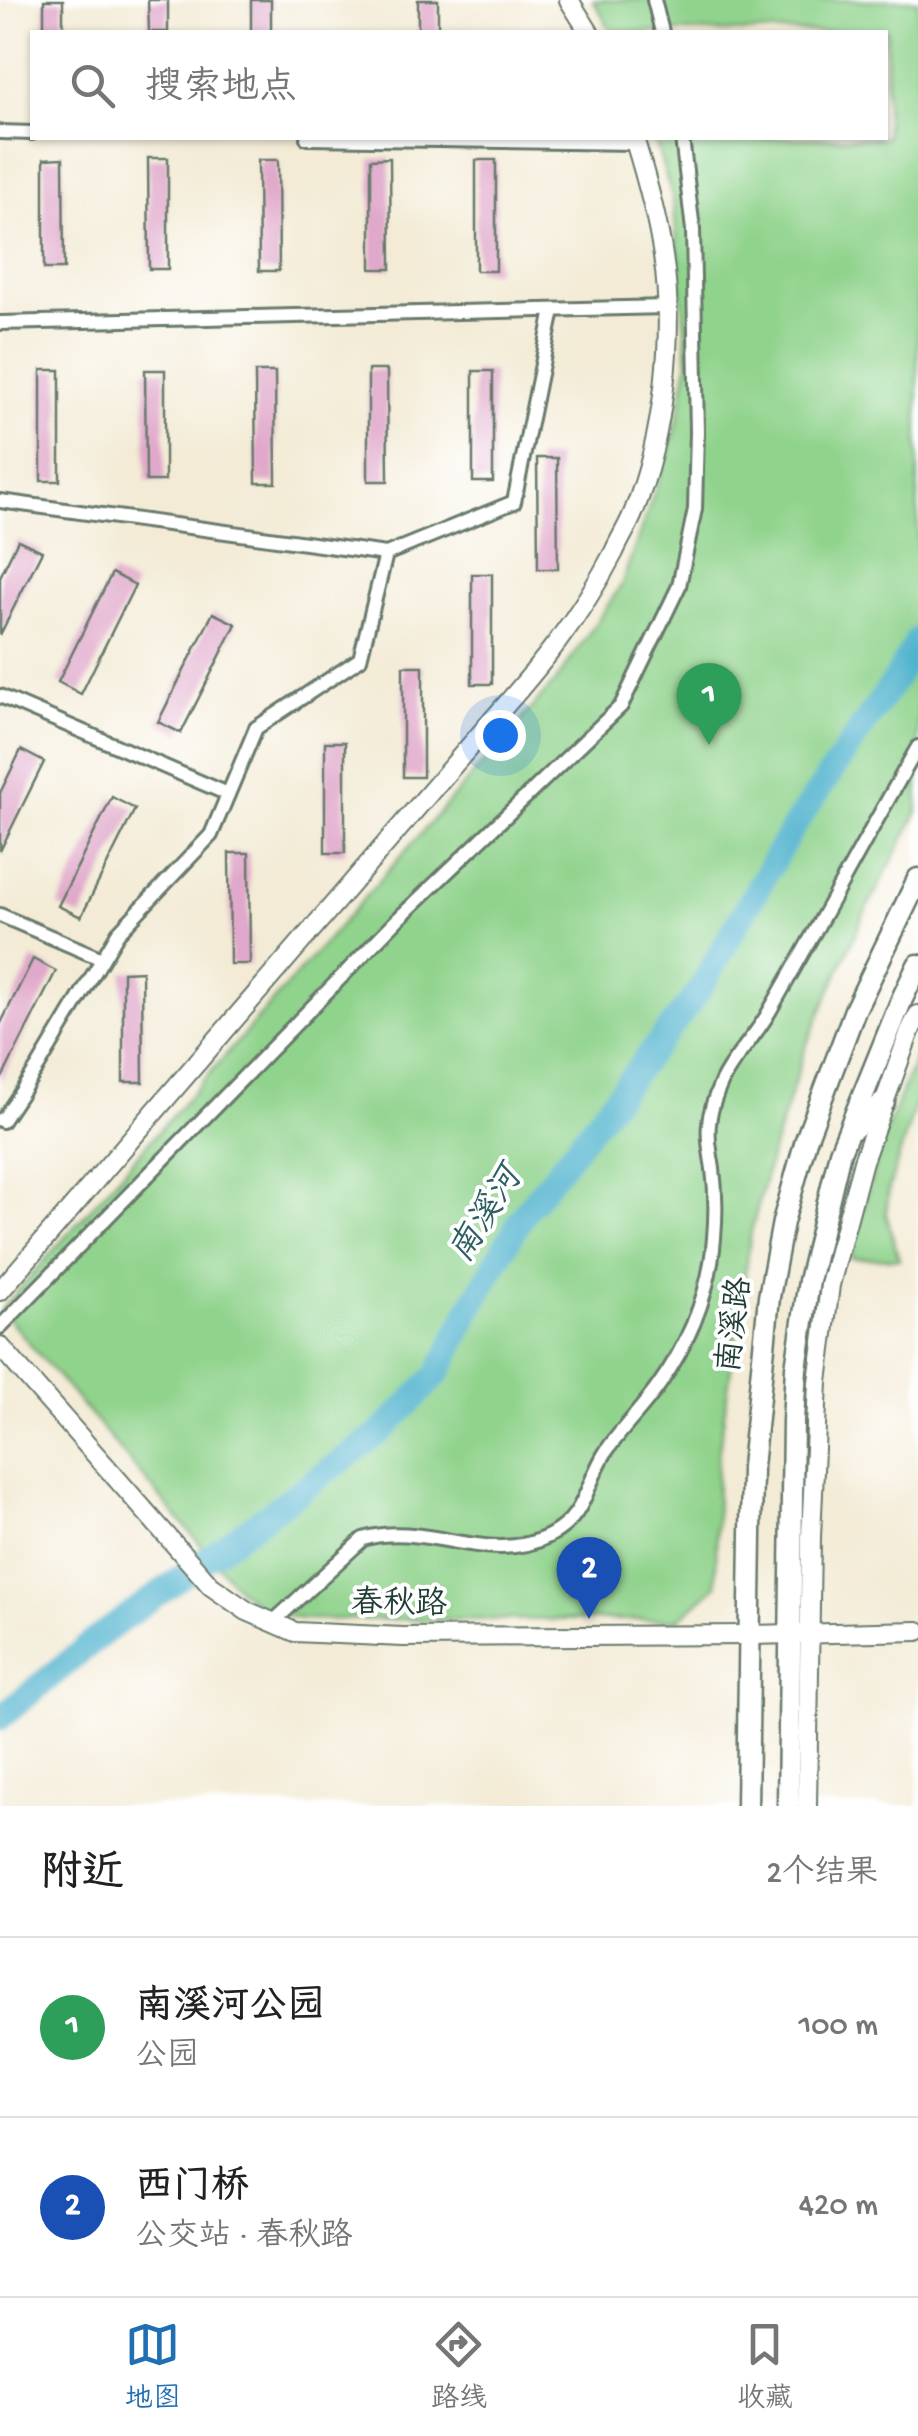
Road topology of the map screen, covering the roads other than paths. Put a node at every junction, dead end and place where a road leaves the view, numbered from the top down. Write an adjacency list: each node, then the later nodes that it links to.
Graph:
1 (568, 0): 3 (street)
2 (654, 0): 4 (street)
3 (588, 30)
4 (662, 30)
5 (0, 132): 6 (street)
6 (30, 133)
7 (635, 140): 9 (street)
8 (682, 140): 26 (street)
9 (667, 307): 10 (street); 25 (street)
10 (553, 310): 11 (street); 13 (street)
11 (0, 323)
12 (0, 500): 13 (street)
13 (386, 554): 16 (street)
14 (0, 696): 16 (street)
15 (918, 747): 28 (street)
16 (228, 794): 19 (street)
17 (918, 879): 31 (main road, 南溪路)
18 (0, 916): 19 (street)
19 (102, 959): 23 (street)
20 (918, 965): 24 (main road, 南溪路)
21 (918, 1015): 22 (street)
22 (884, 1102): 24 (main road); 30 (street)
23 (0, 1120)
24 (847, 1133): 30 (main road, 南溪路)
25 (0, 1291)
26 (0, 1327)
27 (0, 1346): 28 (street, 春秋路)
28 (272, 1622): 31 (street, 春秋路)
29 (918, 1631): 30 (street, 春秋路)
30 (800, 1634): 31 (street, 春秋路); 33 (main road, 南溪路); 34 (street)
31 (748, 1635): 32 (main road, 南溪路)
32 (747, 1806)
33 (788, 1806)
34 (807, 1806)

